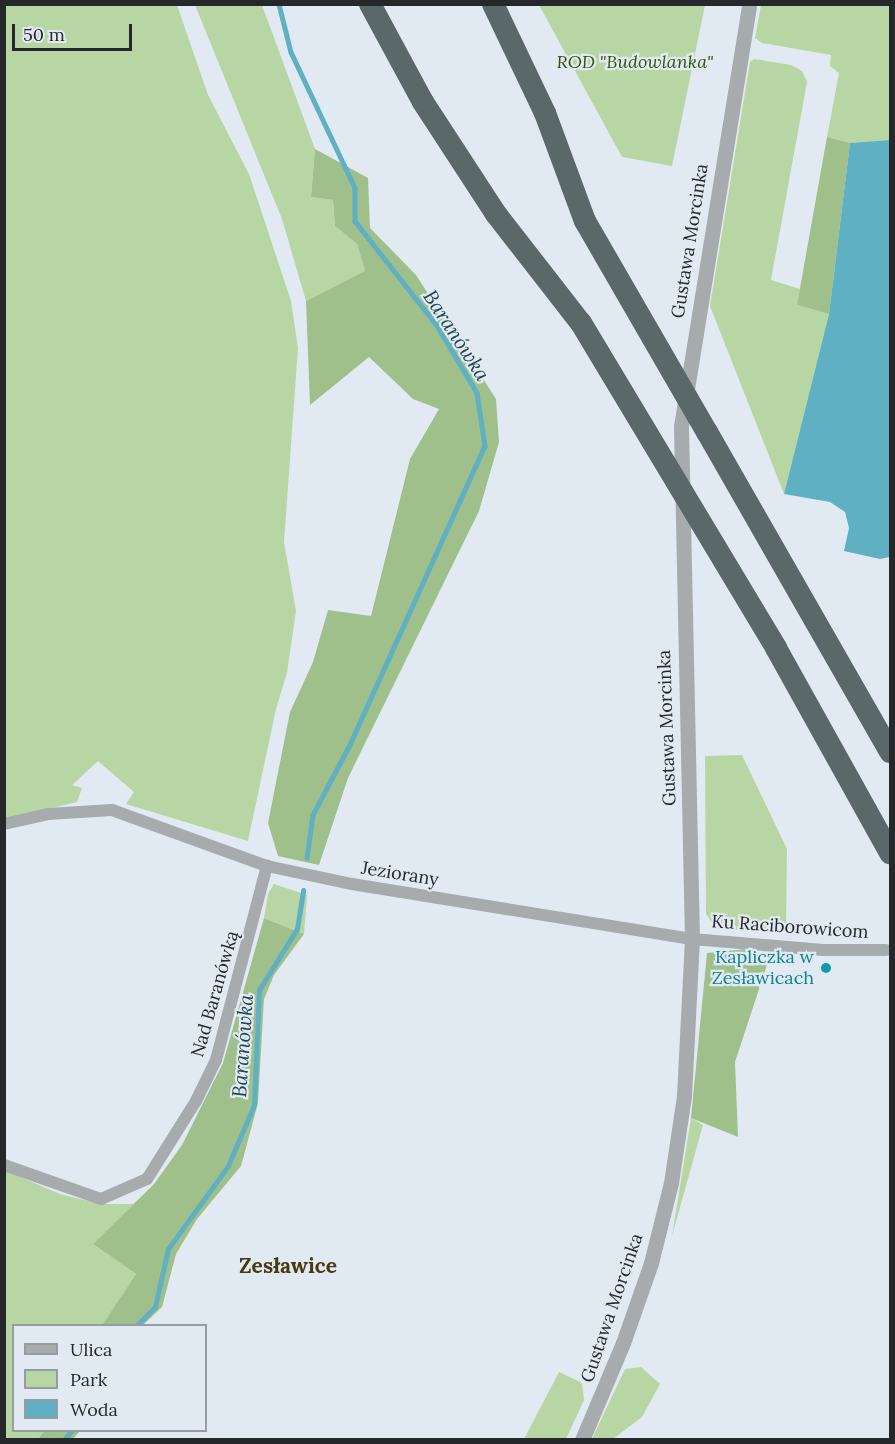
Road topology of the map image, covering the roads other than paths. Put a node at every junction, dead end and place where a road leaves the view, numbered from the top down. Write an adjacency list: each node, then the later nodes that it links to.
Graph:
1 (370, 4): 6 (highway, bridge)
2 (493, 4): 4 (highway, bridge)
3 (749, 4): 8 (street, Gustawa Morcinka)
4 (891, 752)
5 (4, 824): 7 (street, Jeziorany)
6 (891, 853)
7 (267, 866): 8 (street, Jeziorany); 10 (street, Nad Baranówką)
8 (692, 939): 9 (street, Ku Raciborowicom); 11 (street, Gustawa Morcinka)
9 (886, 950)
10 (4, 1165)
11 (582, 1440)

